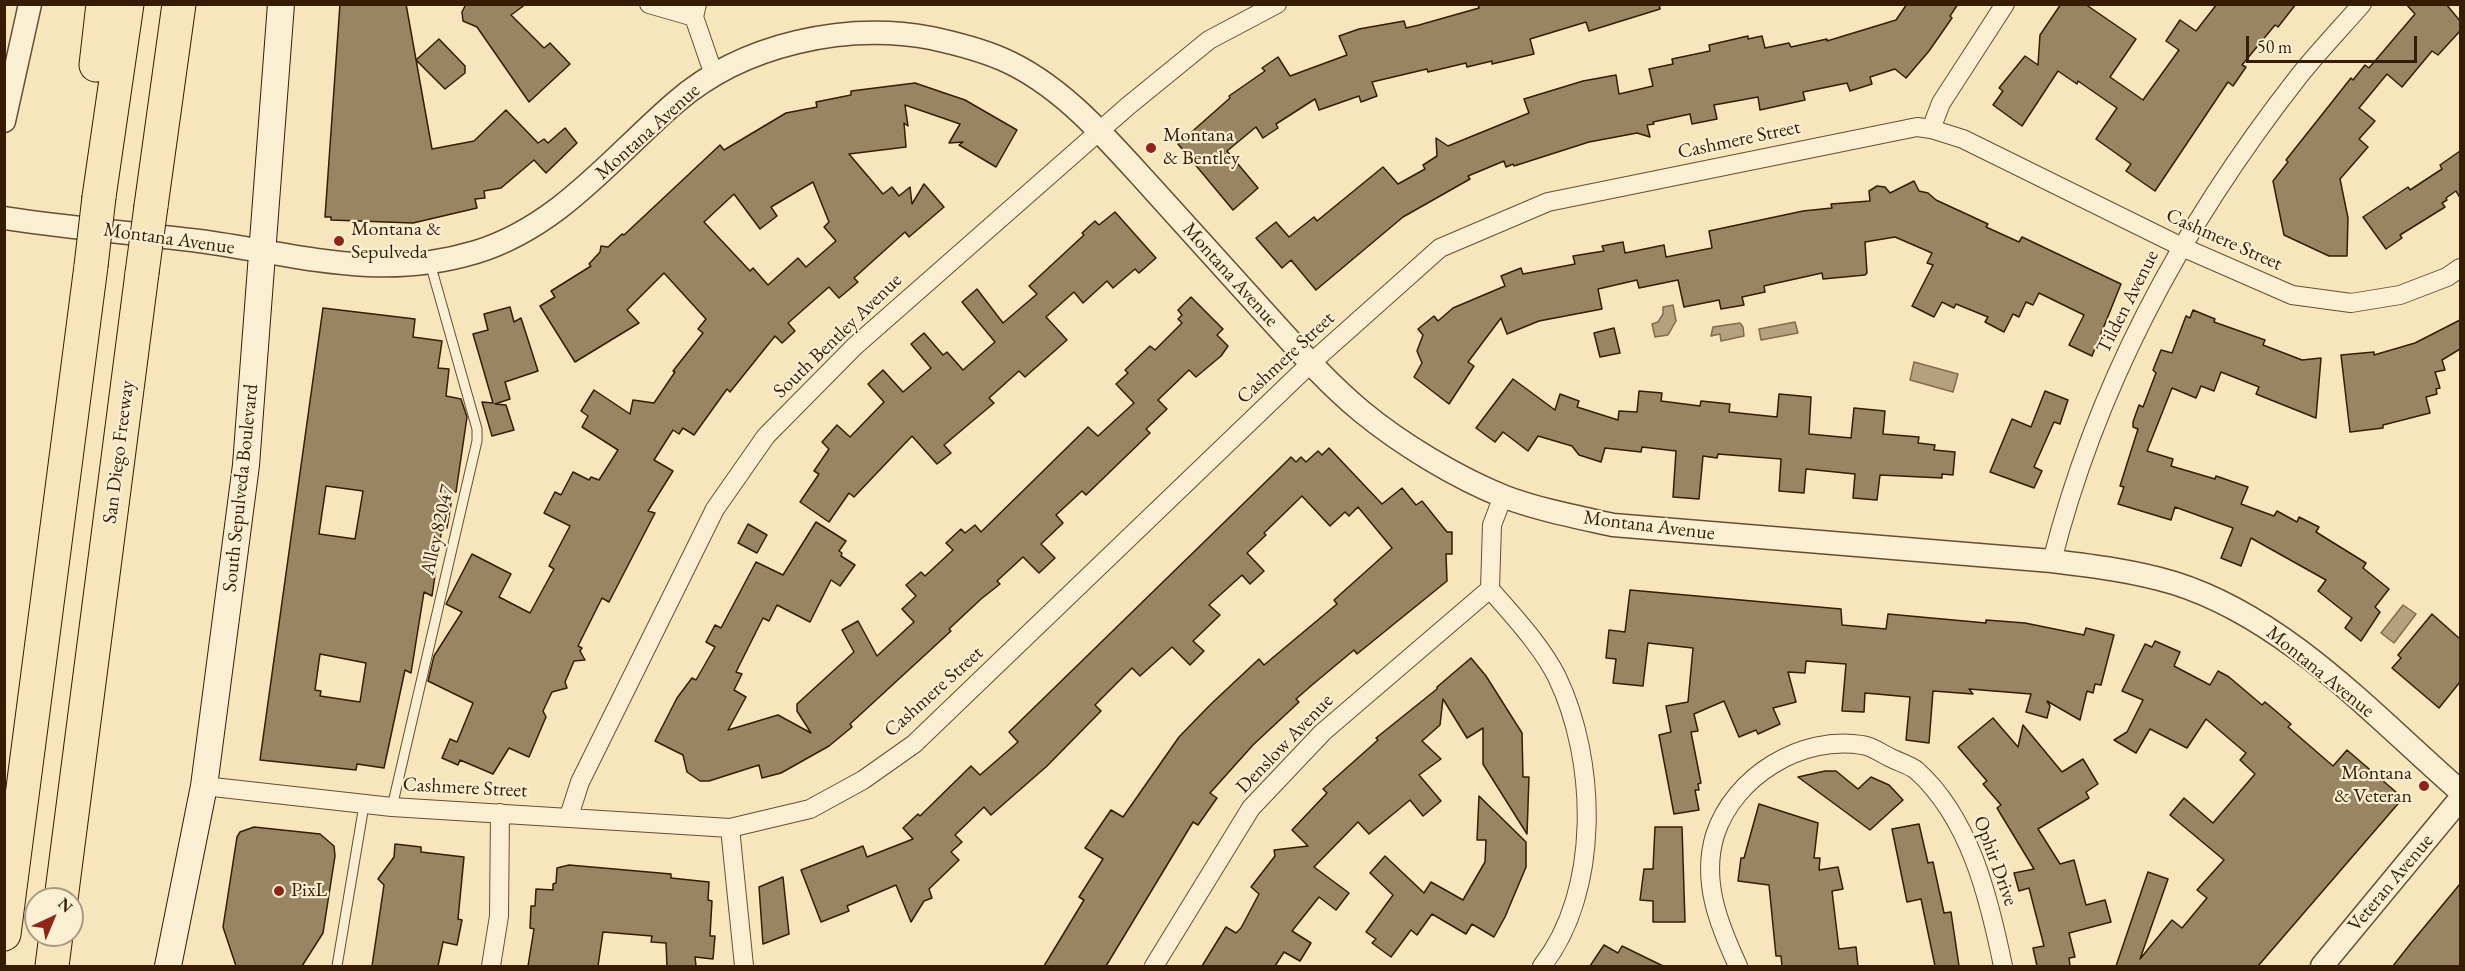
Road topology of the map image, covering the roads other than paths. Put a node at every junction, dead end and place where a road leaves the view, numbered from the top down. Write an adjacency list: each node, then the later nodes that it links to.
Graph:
1 (30, 4): 12 (street)
2 (104, 4): 15 (highway)
3 (127, 4): 15 (highway)
4 (179, 4): 35 (highway, San Diego Freeway, bridge)
5 (281, 4): 18 (main road, South Sepulveda Boulevard)
6 (649, 4): 10 (street)
7 (1277, 4): 14 (street, South Bentley Avenue)
8 (2005, 4): 13 (street)
9 (2362, 4): 17 (street, Tilden Avenue)
10 (695, 11): 11 (street)
11 (714, 75): 14 (street, Montana Avenue); 19 (street, Montana Avenue)
12 (4, 121)
13 (1931, 129): 17 (street, Cashmere Street); 22 (street, Cashmere Street)
14 (1100, 130): 22 (street, Montana Avenue); 33 (street, South Bentley Avenue)
15 (89, 196): 20 (highway)
16 (4, 218): 18 (street, Montana Avenue)
17 (2182, 247): 21 (street, Cashmere Street); 24 (street, Tilden Avenue)
18 (264, 252): 19 (street, Montana Avenue); 27 (main road, South Sepulveda Boulevard)
19 (430, 262): 31 (lane, Alley 82047)
20 (81, 265): 26 (highway); 36 (highway)
21 (2460, 268)
22 (1311, 363): 23 (street, Montana Avenue); 34 (street, Cashmere Street)
23 (1503, 496): 24 (street, Montana Avenue); 25 (street)
24 (2052, 561): 28 (street, Montana Avenue)
25 (1490, 589): 43 (street, Denslow Avenue); 44 (street)
26 (4, 753)
27 (204, 786): 30 (street, Cashmere Street); 39 (main road, South Sepulveda Boulevard)
28 (2460, 791)
29 (2460, 799): 47 (street, Veteran Avenue)
30 (364, 805): 31 (street, Cashmere Street); 40 (lane)
31 (392, 807): 32 (street, Cashmere Street)
32 (500, 813): 33 (street, Cashmere Street); 41 (street)
33 (569, 816): 34 (street, Cashmere Street)
34 (730, 828): 42 (street)
35 (63, 887)
36 (4, 934)
37 (54, 947): 38 (highway)
38 (52, 966)
39 (168, 966)
40 (337, 966)
41 (491, 966)
42 (744, 966)
43 (1154, 966)
44 (1542, 966)
45 (1738, 966): 46 (street, Ophir Drive)
46 (2003, 966)
47 (2322, 966)

